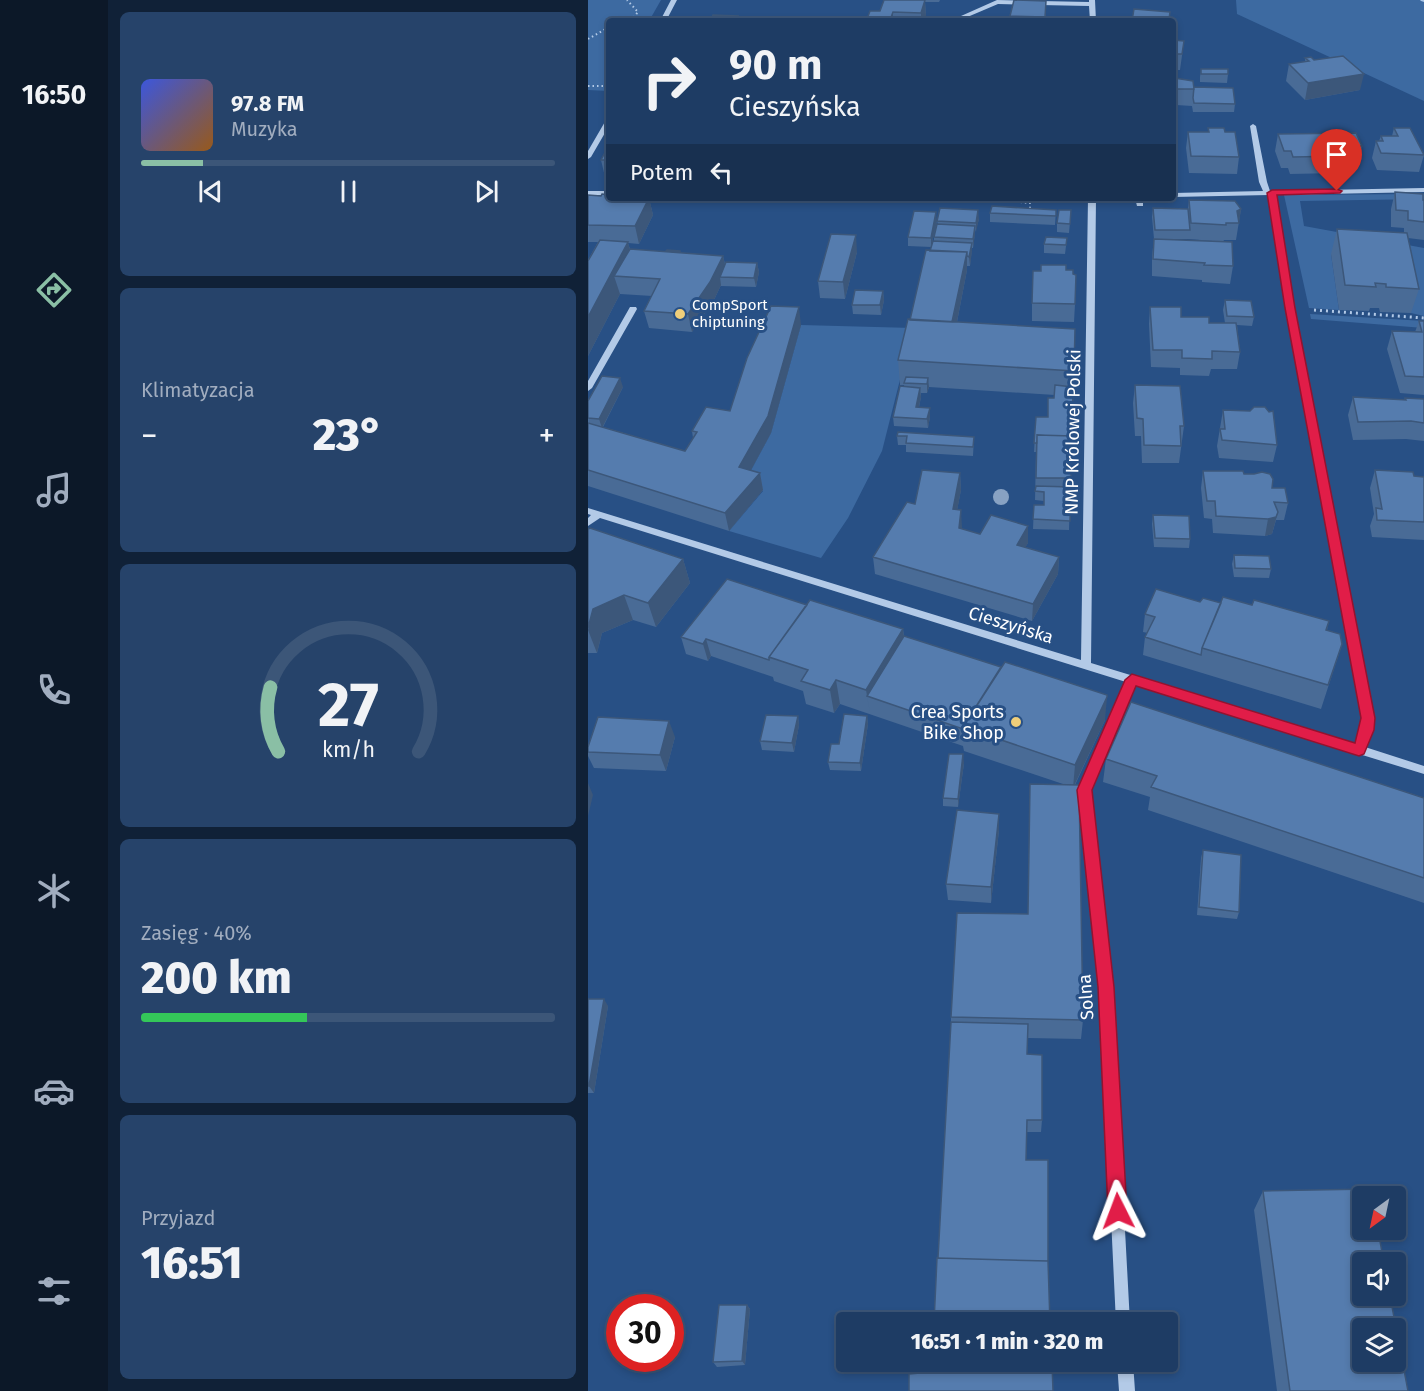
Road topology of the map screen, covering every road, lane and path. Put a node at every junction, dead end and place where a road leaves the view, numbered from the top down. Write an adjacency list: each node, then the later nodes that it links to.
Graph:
1 (627, 0): 4 (path)
2 (674, 0): 5 (street)
3 (1092, 2): 6 (street); 7 (street)
4 (632, 18)
5 (665, 18)
6 (960, 18)
7 (1093, 18)
8 (606, 29): 9 (path)
9 (588, 39)
10 (588, 86): 11 (path)
11 (606, 86)
12 (606, 125): 14 (street)
13 (1252, 126): 18 (street)
14 (588, 157)
15 (1424, 190): 18 (street)
16 (588, 193): 17 (street)
17 (606, 193)
18 (1270, 193): 19 (street); 23 (street)
19 (1176, 195)
20 (1020, 201): 22 (path)
21 (1092, 201): 31 (street, NMP Królowej Polski)
22 (1039, 213)
23 (1290, 308): 26 (path); 33 (street)
24 (1374, 308): 26 (path)
25 (633, 309): 28 (street)
26 (1375, 314): 27 (path)
27 (1424, 318)
28 (588, 388)
29 (593, 513): 30 (street); 31 (street, Cieszyńska)
30 (588, 523)
31 (1086, 666): 32 (street, Cieszyńska)
32 (1132, 680): 33 (street, Cieszyńska); 35 (street, Solna)
33 (1359, 750): 34 (street, Cieszyńska)
34 (1424, 770)
35 (1122, 1312)
36 (1126, 1372): 37 (street)
37 (1127, 1391)

